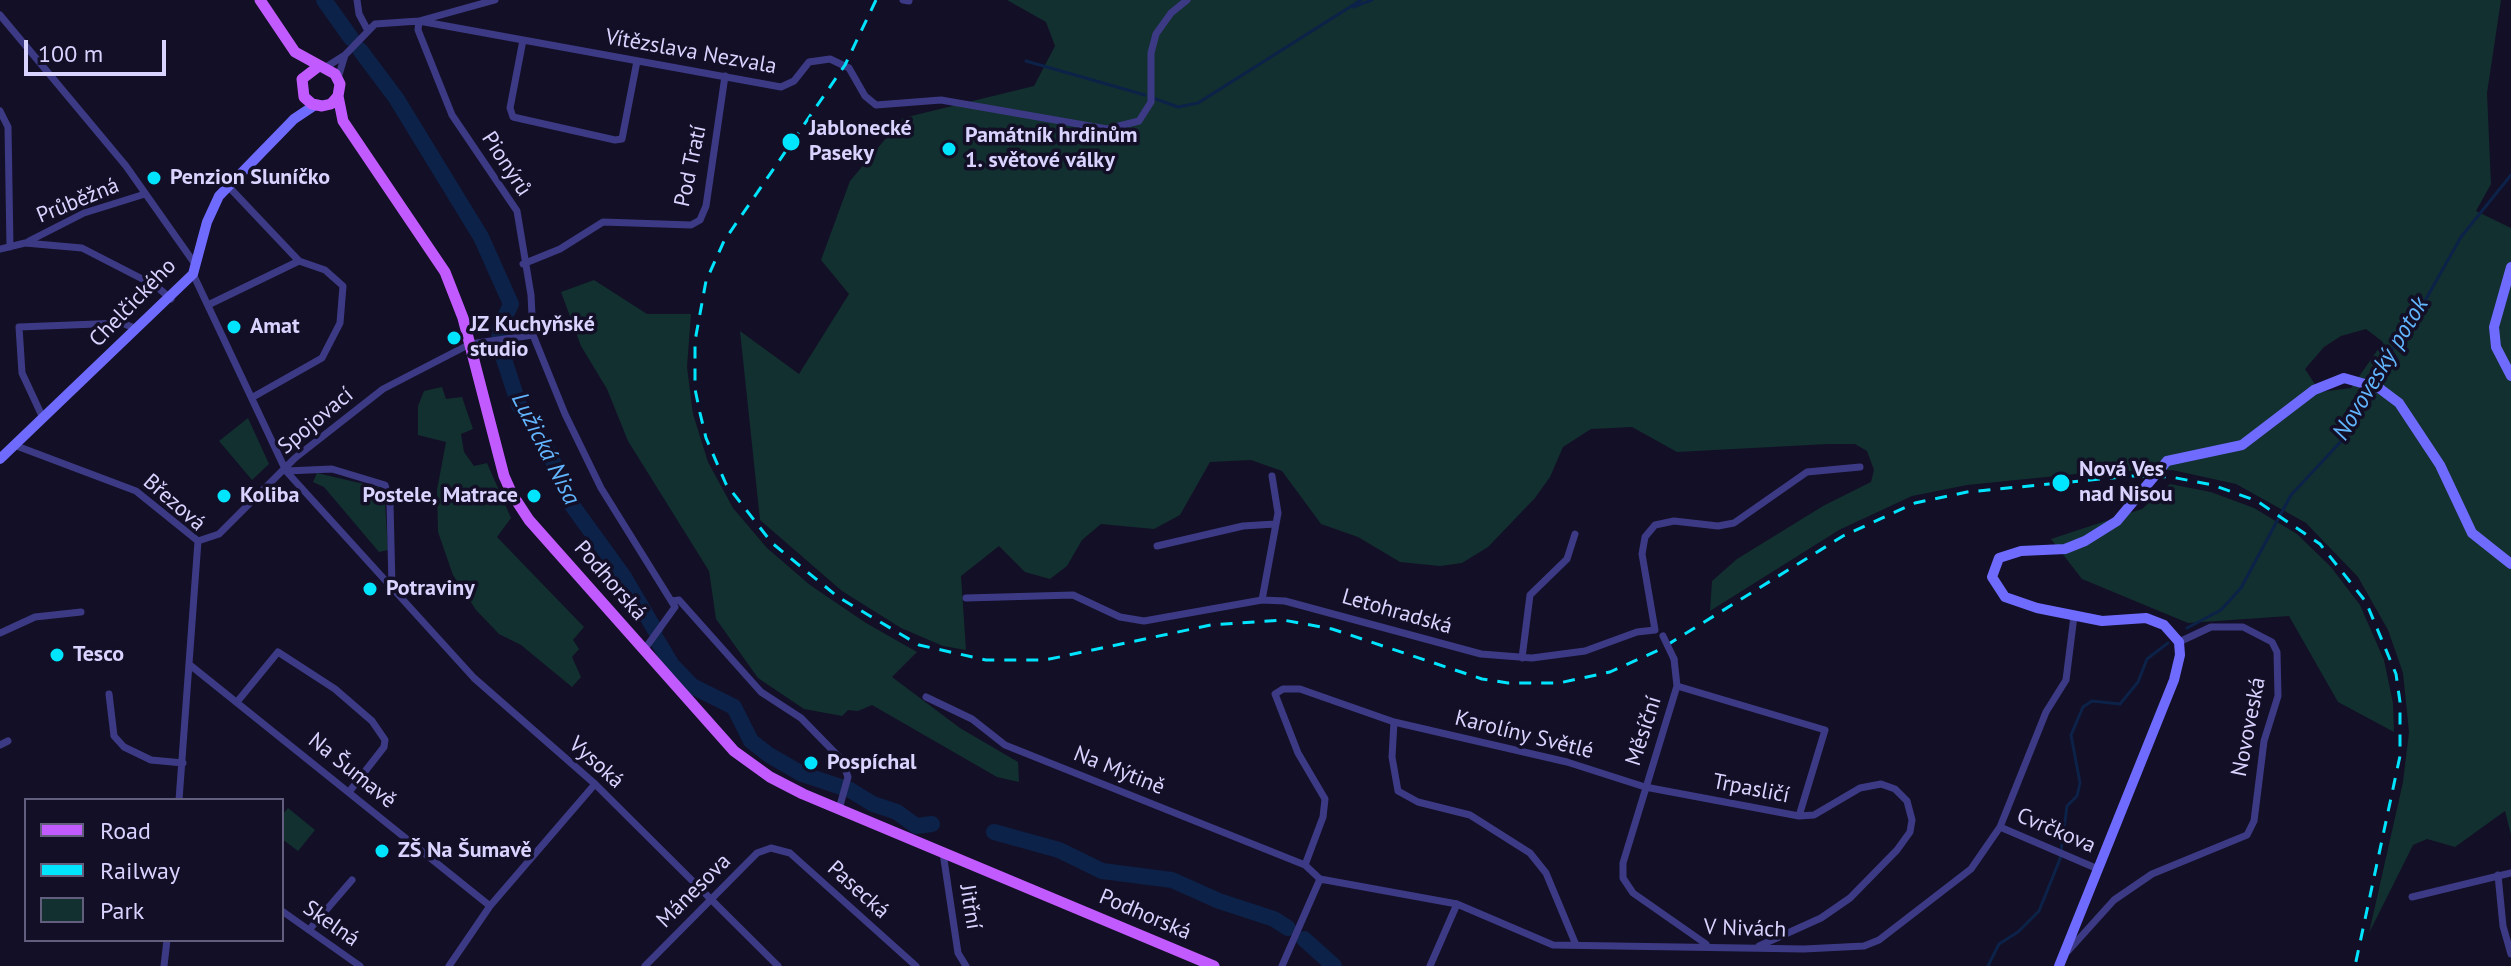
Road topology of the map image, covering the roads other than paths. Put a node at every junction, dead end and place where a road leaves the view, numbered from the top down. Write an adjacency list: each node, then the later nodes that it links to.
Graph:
1 (260, 0): 12 (main road)
2 (358, 0): 10 (street)
3 (495, 0): 7 (street)
4 (903, 0): 6 (street)
5 (1187, 0): 16 (street, Vítězslava Nezvala)
6 (909, 1)
7 (471, 2): 9 (street)
8 (0, 15): 26 (street, Vysoká)
9 (419, 21): 10 (street); 11 (street, Vítězslava Nezvala); 31 (street, Pionýrů)
10 (367, 29): 13 (street)
11 (523, 40): 14 (street, Vítězslava Nezvala); 14 (street)
12 (295, 52): 15 (main road); 18 (main road)
13 (348, 52): 15 (street); 17 (street)
14 (637, 61): 16 (street, Vítězslava Nezvala)
15 (322, 67): 17 (main road); 18 (main road)
16 (725, 76): 31 (street, Pod Tratí)
17 (338, 78): 20 (main road, Podhorská)
18 (302, 79): 19 (main road)
19 (302, 92): 21 (main road); 23 (street, Chelčického)
20 (338, 96): 21 (main road); 24 (main road, Podhorská)
21 (319, 106): 23 (street, Chelčického); 24 (main road)
22 (0, 111): 28 (street)
23 (294, 119): 25 (street, Chelčického)
24 (343, 121): 38 (main road, Podhorská)
25 (228, 186): 30 (street); 33 (street, Chelčického)
26 (145, 194): 27 (street, Průběžná); 33 (street, Vysoká)
27 (25, 243): 28 (street, Průběžná); 34 (street, Průběžná)
28 (10, 247): 29 (street, Průběžná)
29 (0, 249)
30 (299, 261): 35 (street); 40 (street)
31 (523, 264): 37 (street, Pionýrů)
32 (2511, 267): 39 (street)
33 (194, 269): 34 (street, Chelčického); 35 (street, Vysoká)
34 (171, 299): 36 (street, Chelčického)
35 (208, 305): 40 (street, Vysoká)
36 (139, 330): 41 (street, Chelčického); 41 (street)
37 (533, 335): 38 (street); 55 (street, Pionýrů)
38 (470, 344): 45 (street, Spojovací); 61 (main road, Podhorská)
39 (2511, 376)
40 (253, 397): 45 (street, Vysoká)
41 (43, 418): 42 (street, Chelčického)
42 (14, 445): 43 (street, Chelčického); 49 (street, Březová)
43 (0, 459)
44 (1860, 467): 58 (street)
45 (286, 471): 49 (street, Spojovací); 52 (street, Vysoká); 52 (street)
46 (1272, 476): 47 (street)
47 (1275, 524): 50 (street); 54 (street)
48 (1575, 534): 62 (street)
49 (198, 541): 63 (street, Březová)
50 (1157, 546)
51 (2511, 564): 57 (street)
52 (392, 586): 70 (street, Vysoká)
53 (966, 598): 54 (street, Letohradská)
54 (1262, 600): 62 (street, Letohradská)
55 (672, 601): 61 (street); 74 (street, Pionýrů)
56 (81, 612): 59 (street)
57 (2074, 616): 60 (street); 76 (street, V Nivách)
58 (1655, 630): 62 (street, Letohradská); 64 (street, Měsíční, bridge)
59 (0, 633)
60 (2179, 642): 80 (street, Novoveská); 96 (street, Novoveská)
61 (644, 650): 74 (main road, Podhorská)
62 (1522, 658)
63 (190, 665): 67 (street, Na Šumavě); 69 (street, Březová)
64 (1677, 686): 71 (street, Měsíční); 75 (street, Trpasličí)
65 (109, 694): 69 (street)
66 (926, 697): 79 (street, Na Mýtině)
67 (237, 702): 72 (street, Na Šumavě); 72 (street)
68 (1394, 722): 71 (street, Karolíny Světlé); 79 (street, Karolíny Světlé); 92 (street)
69 (183, 763): 73 (street, Březová)
70 (595, 784): 86 (street, Vysoká); 88 (street)
71 (1645, 787): 75 (street, Trpasličí); 93 (street, Měsíční)
72 (349, 792): 88 (street, Na Šumavě)
73 (179, 798)
74 (841, 804): 78 (main road, Podhorská)
75 (1799, 816): 94 (street)
76 (2000, 827): 80 (street, Cvrčkova); 94 (street, V Nivách)
77 (771, 848): 86 (street, Mánesova); 97 (street, Pasecká)
78 (943, 853): 103 (street, Jitřní); 104 (main road, Podhorská)
79 (1305, 865): 83 (street, Na Mýtině)
80 (2098, 869): 96 (street, Novoveská)
81 (2511, 873): 82 (street)
82 (2498, 875): 85 (street); 95 (street)
83 (1320, 879): 87 (street, V Nivách); 105 (street)
84 (352, 880): 90 (street)
85 (2412, 897)
86 (712, 899): 101 (street, Mánesova); 102 (street, Vysoká)
87 (1457, 904): 92 (street, V Nivách); 106 (street)
88 (490, 906): 100 (street)
89 (284, 912): 90 (street, Skelná)
90 (309, 930): 99 (street, Skelná)
91 (167, 942): 98 (street)
92 (1576, 945): 93 (street, V Nivách)
93 (1707, 946): 94 (street, V Nivách)
94 (1759, 946)
95 (2511, 954)
96 (2060, 962)
97 (915, 965)
98 (164, 966)
99 (360, 966)
100 (449, 966)
101 (645, 966)
102 (778, 966)
103 (966, 966)
104 (1214, 966)
105 (1282, 966)
106 (1430, 966)

